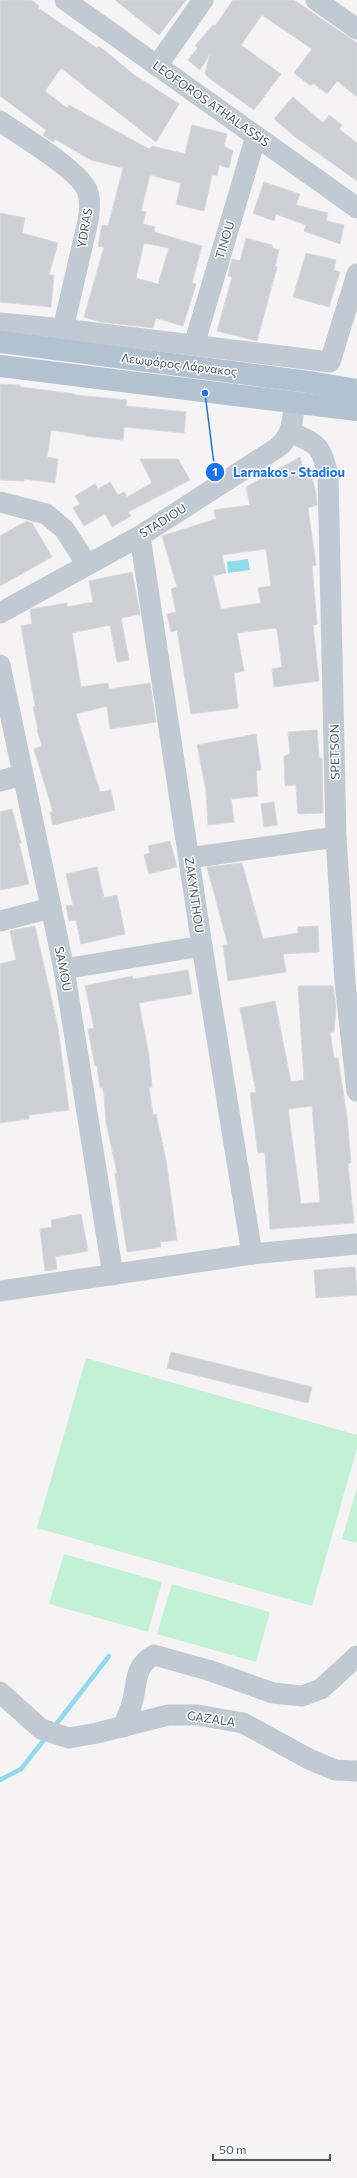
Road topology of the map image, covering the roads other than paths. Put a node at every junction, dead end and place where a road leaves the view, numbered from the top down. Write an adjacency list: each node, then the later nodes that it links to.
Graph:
1 (65, 0): 5 (street, LEOFOROS ATHALASSIS)
2 (203, 0): 5 (street)
3 (316, 0): 4 (street)
4 (357, 29)
5 (157, 66): 7 (street, LEOFOROS ATHALASSIS)
6 (0, 121): 11 (street, YDRAS)
7 (256, 136): 8 (street, LEOFOROS ATHALASSIS); 13 (street, TINOU)
8 (357, 208)
9 (357, 274): 13 (street)
10 (0, 323): 11 (street)
11 (63, 328): 13 (street)
12 (0, 342): 15 (main road, Λεωφόρος Λάρνακος)
13 (194, 345)
14 (0, 366): 16 (main road, Λεωφόρος Λάρνακος)
15 (357, 390)
16 (295, 402): 17 (main road, Λεωφόρος Λάρνακος); 18 (street)
17 (357, 410)
18 (291, 432): 20 (street, STADIOU); 26 (street, SPETSON)
19 (0, 502): 21 (street)
20 (140, 536): 21 (street, STADIOU); 27 (street, ZAKYNTHOU)
21 (87, 564): 22 (street, STADIOU)
22 (0, 613)
23 (0, 665): 24 (street, SAMOU)
24 (22, 775): 25 (street); 28 (street, SAMOU)
25 (0, 780)
26 (336, 837): 27 (street); 32 (street, SPETSON)
27 (189, 858): 30 (street, ZAKYNTHOU)
28 (50, 908): 29 (street); 31 (street, SAMOU)
29 (0, 921)
30 (202, 946): 31 (street); 34 (street, ZAKYNTHOU)
31 (64, 969): 35 (street, SAMOU)
32 (357, 1090)
33 (357, 1244): 34 (street)
34 (252, 1254): 35 (street)
35 (114, 1275): 36 (street)
36 (0, 1291)
37 (356, 1658): 39 (street)
38 (0, 1692): 39 (street, GAZALA)
39 (123, 1727): 40 (street, GAZALA)
40 (357, 1771)

